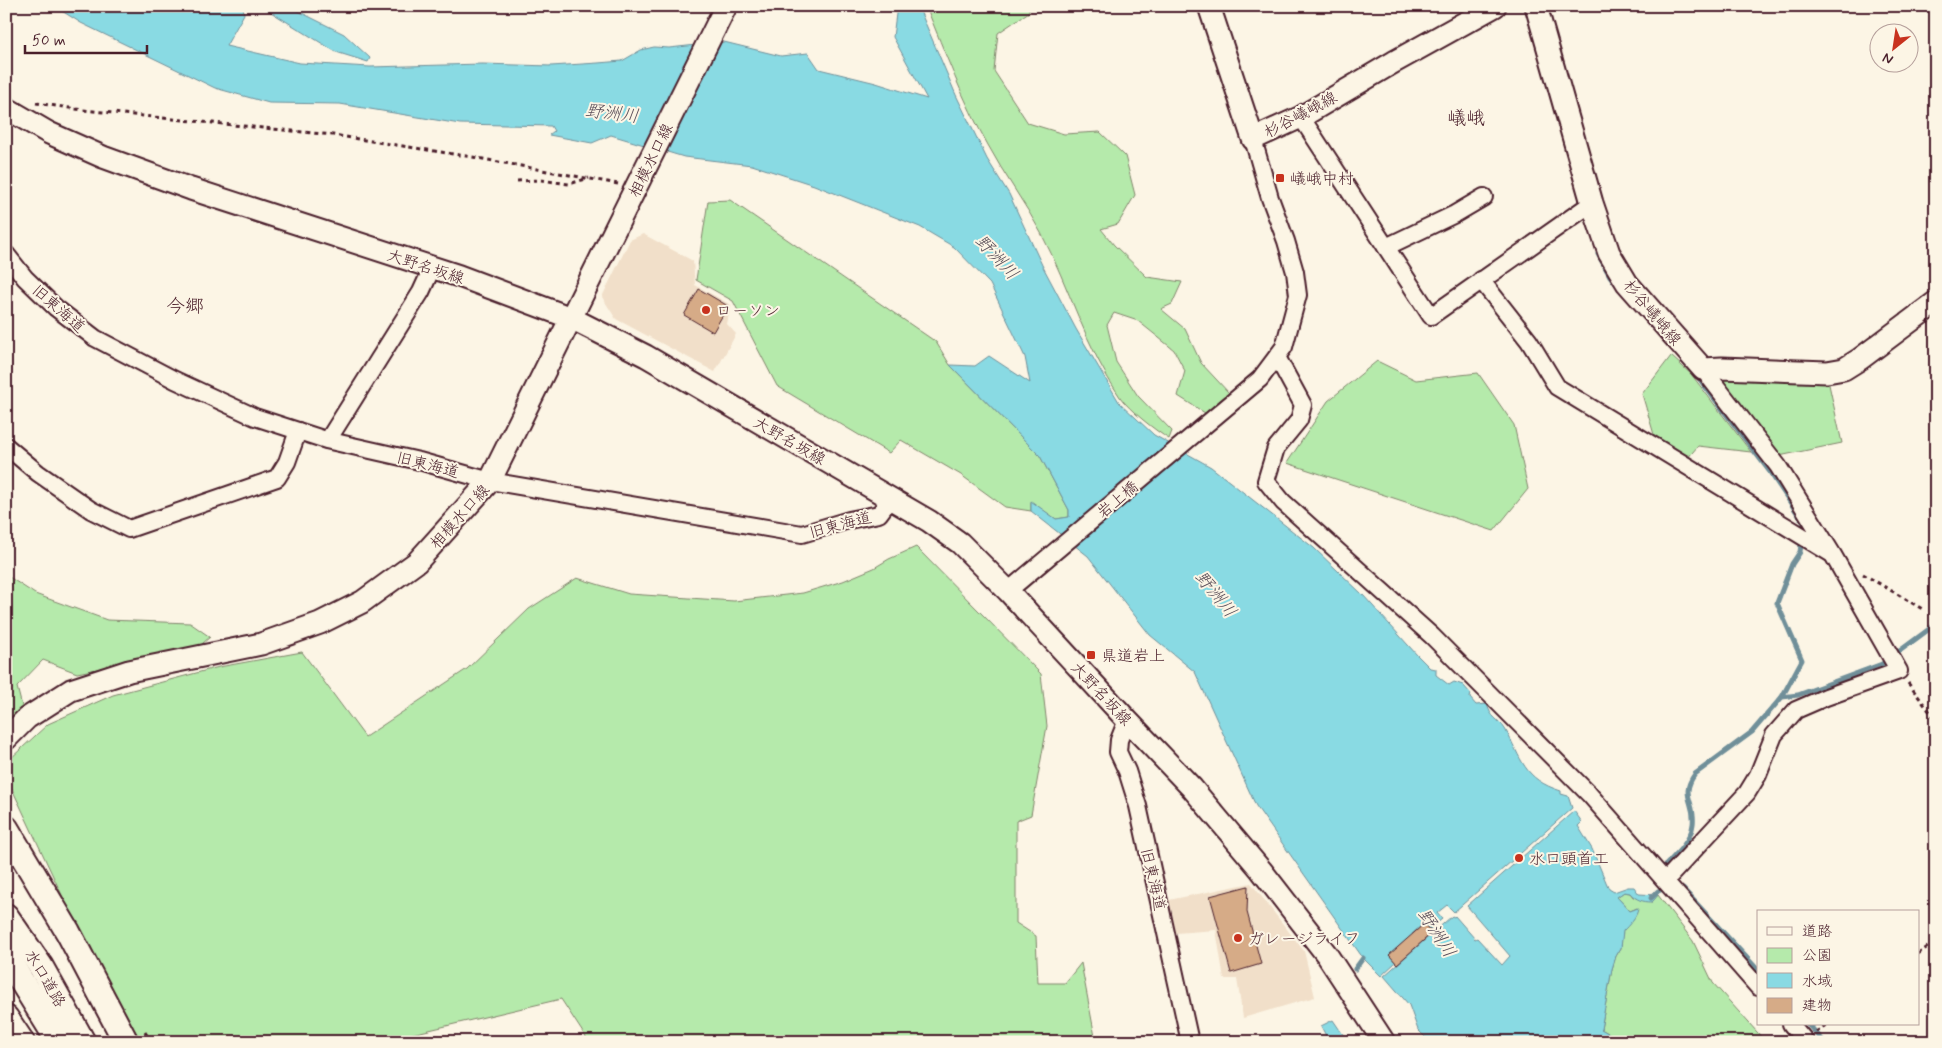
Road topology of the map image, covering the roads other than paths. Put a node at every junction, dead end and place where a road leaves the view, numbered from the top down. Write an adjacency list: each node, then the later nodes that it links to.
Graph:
1 (726, 6): 15 (main road, 相模水口線)
2 (1209, 6): 7 (main road, 杉谷嶬峨線)
3 (1495, 6): 6 (main road, 杉谷嶬峨線)
4 (1536, 6): 9 (main road, 杉谷嶬峨線)
5 (9, 110): 12 (main road, 大野名坂線)
6 (1301, 117): 7 (main road, 杉谷嶬峨線); 10 (street)
7 (1253, 139): 16 (street, 岩上橋)
8 (1484, 197): 10 (street)
9 (1592, 203): 13 (street); 17 (main road, 杉谷嶬峨線)
10 (1386, 247): 13 (street)
11 (6, 254): 18 (street, 旧東海道)
12 (432, 268): 15 (main road, 大野名坂線); 19 (street)
13 (1481, 280): 23 (street)
14 (1936, 302): 17 (main road)
15 (570, 318): 21 (main road, 相模水口線); 22 (main road, 大野名坂線)
16 (1277, 357): 24 (street, 岩上橋); 28 (street)
17 (1703, 369): 23 (street)
18 (298, 430): 19 (street, 旧東海道); 20 (street)
19 (328, 440): 21 (street, 旧東海道)
20 (6, 446)
21 (490, 480): 22 (street, 旧東海道); 26 (main road, 相模水口線)
22 (891, 498): 24 (main road, 大野名坂線)
23 (1833, 555): 28 (street)
24 (1008, 591): 25 (main road, 大野名坂線)
25 (1127, 720): 38 (street, 旧東海道); 39 (main road, 大野名坂線)
26 (6, 739)
27 (6, 828): 37 (highway)
28 (1666, 880): 31 (street)
29 (6, 916): 36 (highway, 水口道路)
30 (6, 956): 35 (highway, 水口道路)
31 (1757, 986)
32 (6, 1018): 34 (highway)
33 (1793, 1026): 40 (street)
34 (22, 1042)
35 (59, 1042)
36 (84, 1042)
37 (126, 1042)
38 (1190, 1042)
39 (1384, 1042)
40 (1806, 1042)

